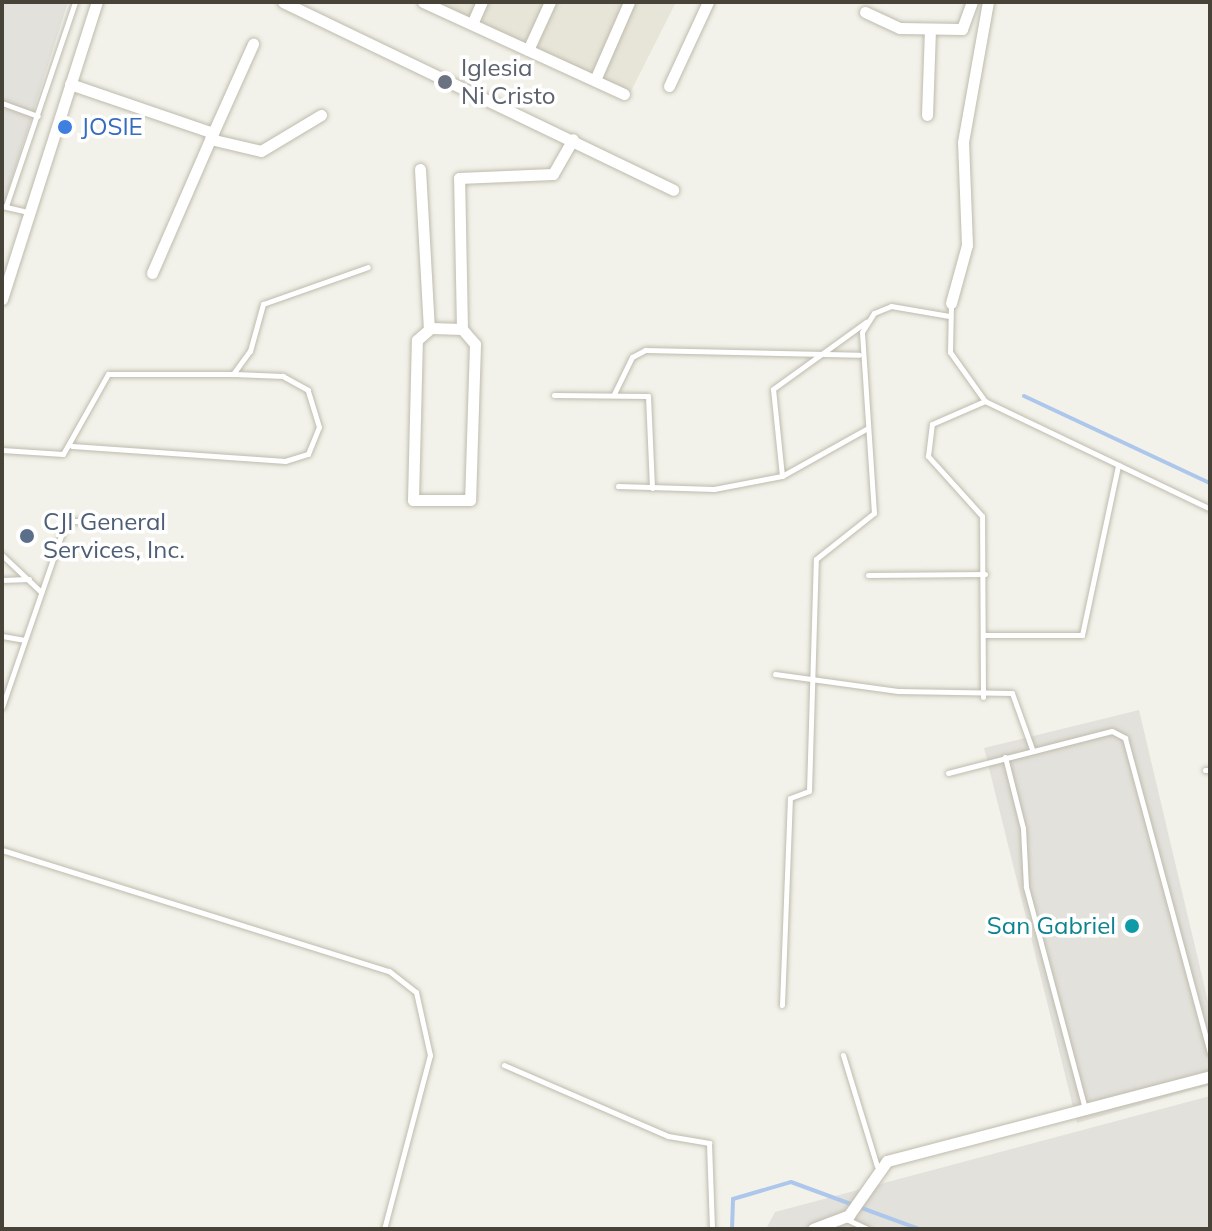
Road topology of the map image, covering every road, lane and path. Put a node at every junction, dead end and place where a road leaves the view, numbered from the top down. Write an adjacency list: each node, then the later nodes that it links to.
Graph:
1 (75, 2): 25 (lane)
2 (97, 2): 19 (street)
3 (283, 2): 27 (street)
4 (423, 2): 14 (street)
5 (482, 2): 14 (street)
6 (550, 2): 17 (street)
7 (629, 2): 18 (street)
8 (708, 2): 20 (street)
9 (893, 2): 13 (street)
10 (972, 2): 15 (street)
11 (988, 2): 35 (street)
12 (865, 12): 13 (street)
13 (887, 16): 15 (street)
14 (472, 24): 17 (street)
15 (930, 29): 24 (street)
16 (253, 44): 26 (street)
17 (528, 50): 18 (street)
18 (595, 80): 21 (street)
19 (70, 84): 26 (street); 31 (street)
20 (669, 86)
21 (624, 94)
22 (2, 103): 25 (lane)
23 (321, 115): 26 (street)
24 (927, 115)
25 (38, 116): 30 (lane)
26 (212, 136): 33 (street)
27 (573, 139): 29 (street); 39 (street)
28 (420, 169): 38 (street)
29 (673, 190)
30 (4, 206): 31 (lane)
31 (28, 212): 34 (street)
32 (368, 267): 42 (lane)
33 (152, 273)
34 (2, 299)
35 (951, 303): 36 (lane)
36 (949, 316): 37 (lane); 45 (lane)
37 (867, 321): 40 (lane); 41 (lane)
38 (429, 328): 39 (street); 39 (street)
39 (462, 329)
40 (823, 354): 41 (lane); 43 (lane); 50 (lane)
41 (859, 355): 46 (lane)
42 (233, 374): 47 (lane); 47 (lane)
43 (614, 394): 44 (lane); 52 (lane)
44 (554, 395)
45 (985, 401): 49 (lane); 56 (lane)
46 (866, 429): 50 (lane); 65 (lane)
47 (72, 446): 48 (lane)
48 (2, 450)
49 (1118, 465): 53 (lane); 61 (lane)
50 (782, 476): 52 (lane)
51 (618, 486): 52 (lane)
52 (652, 488)
53 (1210, 509)
54 (91, 521): 60 (lane)
55 (2, 555): 58 (lane)
56 (985, 574): 57 (lane); 61 (lane)
57 (868, 575)
58 (30, 579): 59 (lane); 60 (lane)
59 (2, 580)
60 (41, 593): 63 (lane)
61 (984, 635): 66 (lane)
62 (2, 636): 63 (lane)
63 (25, 640): 67 (lane)
64 (775, 674): 65 (lane)
65 (813, 681): 66 (lane); 72 (lane)
66 (983, 697): 68 (lane)
67 (2, 707)
68 (1032, 749): 69 (lane); 73 (lane)
69 (1005, 757): 70 (lane); 77 (lane)
70 (948, 773)
71 (2, 850): 80 (lane)
72 (782, 1005)
73 (1210, 1054)
74 (843, 1055): 78 (lane)
75 (504, 1065): 81 (lane)
76 (1210, 1076): 77 (street)
77 (1085, 1108): 78 (street)
78 (877, 1166): 79 (street)
79 (846, 1216): 82 (street); 83 (lane)
80 (384, 1229)
81 (712, 1229)
82 (813, 1229)
83 (868, 1229)

